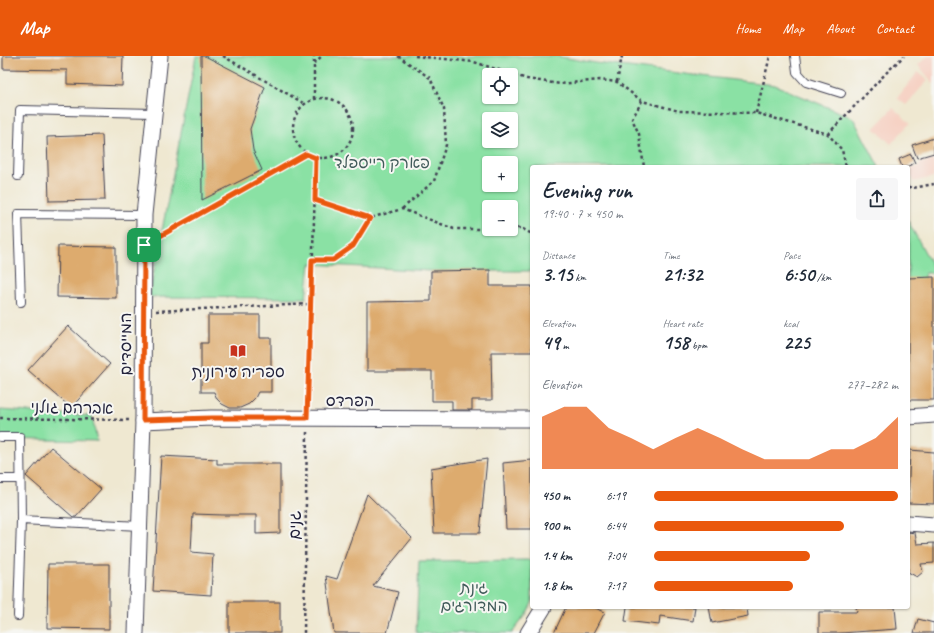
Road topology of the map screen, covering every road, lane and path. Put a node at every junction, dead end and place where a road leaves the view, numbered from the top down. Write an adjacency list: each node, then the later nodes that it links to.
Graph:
1 (160, 56): 19 (street, המייסדים)
2 (223, 56): 18 (path)
3 (314, 56): 13 (path)
4 (322, 56): 13 (path)
5 (398, 56): 30 (path)
6 (415, 56): 12 (path)
7 (475, 56): 12 (path)
8 (622, 56): 14 (path)
9 (770, 56): 20 (path)
10 (795, 56): 15 (lane)
11 (904, 56): 21 (path)
12 (474, 62): 14 (path)
13 (314, 64): 16 (path)
14 (616, 82): 17 (path)
15 (841, 93)
16 (314, 100): 18 (path); 23 (path)
17 (642, 101): 20 (path); 24 (path)
18 (305, 104): 22 (path)
19 (154, 113): 26 (lane); 31 (street, המייסדים)
20 (756, 113): 21 (path)
21 (828, 134): 25 (path)
22 (306, 154): 23 (path); 36 (path)
23 (316, 158): 29 (path, גנים)
24 (644, 165)
25 (846, 165)
26 (18, 176)
27 (934, 184): 28 (path)
28 (910, 187)
29 (315, 200): 32 (path); 37 (path, גנים)
30 (402, 209): 32 (path); 34 (path)
31 (144, 215): 36 (street, המייסדים); 38 (lane)
32 (370, 218): 37 (path)
33 (518, 228): 35 (path)
34 (482, 229)
35 (530, 233)
36 (144, 245): 40 (street, המייסדים)
37 (312, 260): 39 (path, גנים)
38 (21, 302)
39 (311, 304): 40 (path); 44 (path, גנים)
40 (144, 311): 46 (street, המייסדים)
41 (934, 416): 42 (street)
42 (910, 417)
43 (0, 418): 46 (path, אברהם גולני)
44 (307, 418): 45 (street, הפרדס); 46 (street, הפרדס); 57 (path, גנים)
45 (530, 419)
46 (143, 420): 53 (street, המייסדים)
47 (0, 437): 49 (lane)
48 (0, 479): 49 (lane)
49 (20, 479): 50 (lane)
50 (21, 520): 53 (lane); 55 (lane)
51 (910, 524): 52 (street)
52 (934, 525)
53 (140, 526): 56 (street, המייסדים)
54 (543, 609): 58 (street)
55 (18, 616)
56 (136, 633)
57 (304, 633)
58 (528, 633)

